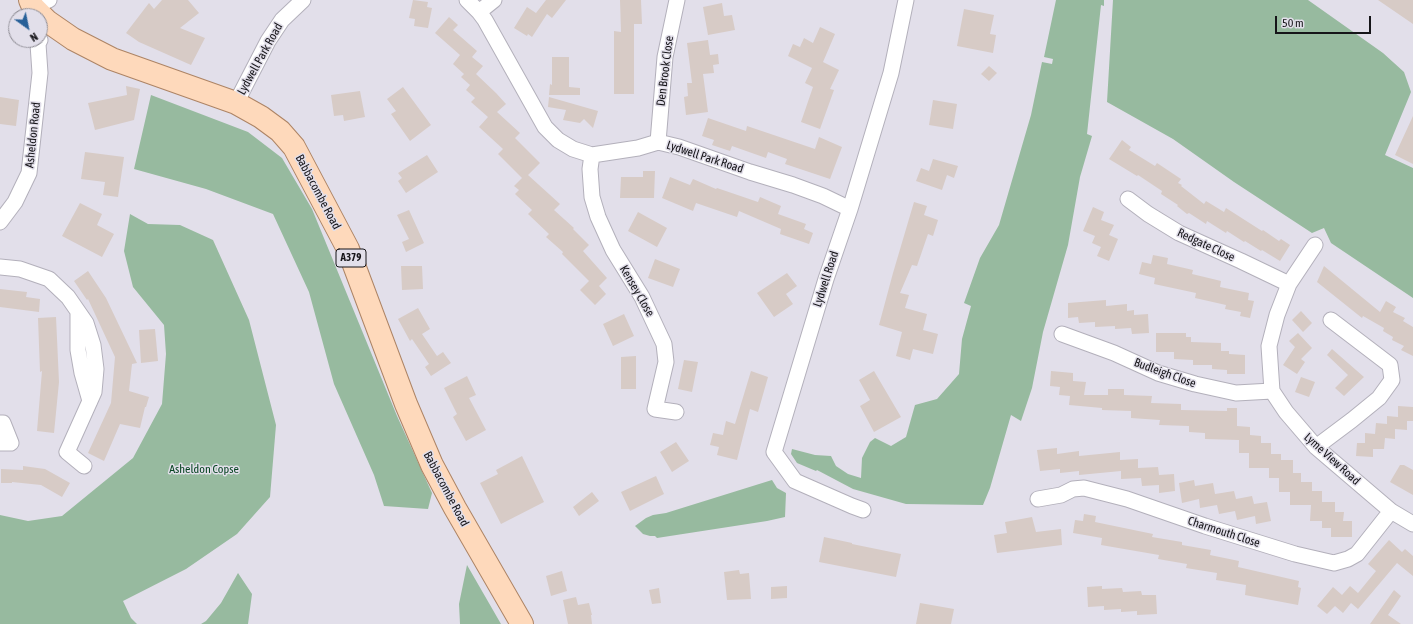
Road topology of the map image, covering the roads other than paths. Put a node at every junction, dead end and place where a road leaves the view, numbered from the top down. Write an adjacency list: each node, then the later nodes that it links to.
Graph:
1 (304, 0): 9 (street, Lydwell Park Road)
2 (467, 0): 6 (street, Lydwell Park Road)
3 (494, 0): 6 (street)
4 (677, 0): 10 (street, Den Brook Close)
5 (906, 0): 13 (street, Lydwell Road)
6 (479, 12): 11 (street, Lydwell Park Road)
7 (48, 23): 9 (main road, Babbacombe Road / A379)
8 (38, 48): 14 (street, Asheldon Road)
9 (236, 103): 36 (main road, Babbacombe Road / A379)
10 (658, 142): 11 (street, Lydwell Park Road); 13 (street, Lydwell Park Road)
11 (592, 155): 27 (street, Kensey Close)
12 (1128, 199): 17 (street, Redgate Close)
13 (850, 209): 33 (street, Lydwell Road)
14 (0, 222)
15 (1315, 245): 17 (street, Lyme View Road)
16 (0, 267): 18 (street)
17 (1288, 284): 25 (street, Lyme View Road)
18 (78, 312): 21 (street); 22 (street)
19 (1331, 320): 30 (street)
20 (1062, 334): 25 (street, Budleigh Close)
21 (93, 345): 22 (street); 23 (street)
22 (78, 350): 24 (street)
23 (96, 369): 24 (street); 26 (street)
24 (82, 373): 26 (street)
25 (1272, 391): 30 (street, Lyme View Road)
26 (90, 401): 31 (street)
27 (676, 412)
28 (0, 423): 29 (street)
29 (0, 443)
30 (1316, 447): 34 (street, Lyme View Road)
31 (84, 466)
32 (1038, 499): 34 (street, Charmouth Close)
33 (863, 510)
34 (1391, 510): 35 (street, Lyme View Road)
35 (1413, 524)
36 (522, 624)

